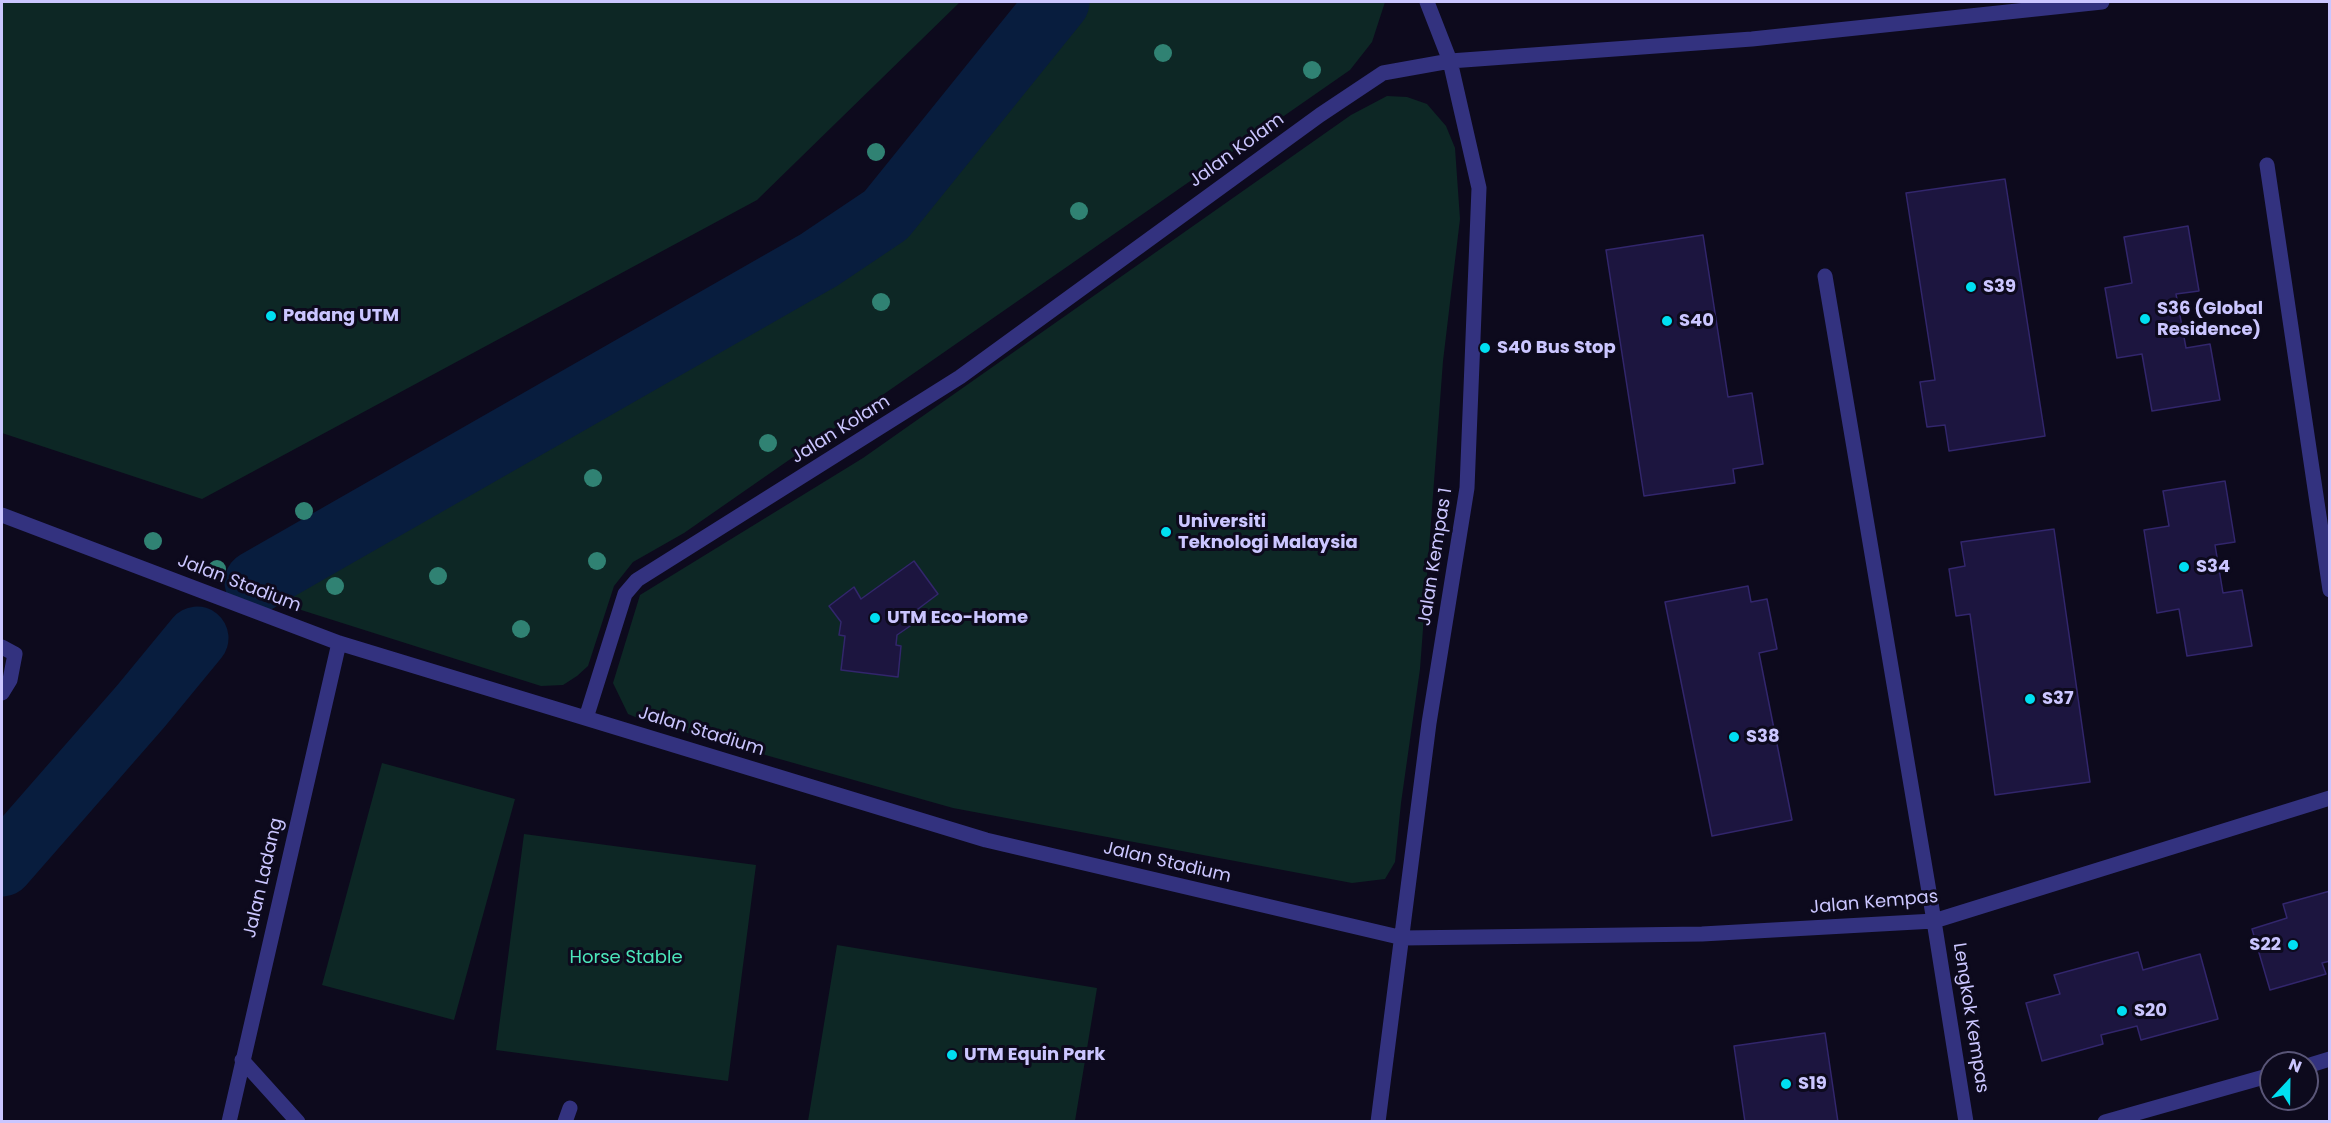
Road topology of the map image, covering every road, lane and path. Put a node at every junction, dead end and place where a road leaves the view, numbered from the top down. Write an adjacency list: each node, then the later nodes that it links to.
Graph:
1 (1427, 2): 3 (street, Jalan Kempas 1)
2 (2102, 2): 3 (street, Jalan Kolam)
3 (1450, 61): 11 (street, Jalan Kolam); 14 (street, Jalan Kempas 1)
4 (2267, 165): 7 (street)
5 (1825, 276): 13 (street, Lengkok Kempas)
6 (2, 515): 8 (street, Jalan Stadium)
7 (2330, 590)
8 (339, 643): 11 (street, Jalan Stadium); 15 (street, Jalan Ladang)
9 (2, 647): 10 (street)
10 (2, 693)
11 (586, 718): 14 (street, Jalan Stadium)
12 (2330, 798): 13 (street, Jalan Kempas)
13 (1935, 921): 14 (street, Jalan Kempas); 20 (street, Lengkok Kempas)
14 (1403, 939): 19 (street, Jalan Kempas 1)
15 (242, 1060): 17 (street, Jalan Ladang); 18 (street)
16 (2259, 1079): 21 (street)
17 (229, 1122)
18 (298, 1122)
19 (1378, 1122)
20 (1966, 1122)
21 (2105, 1122)

